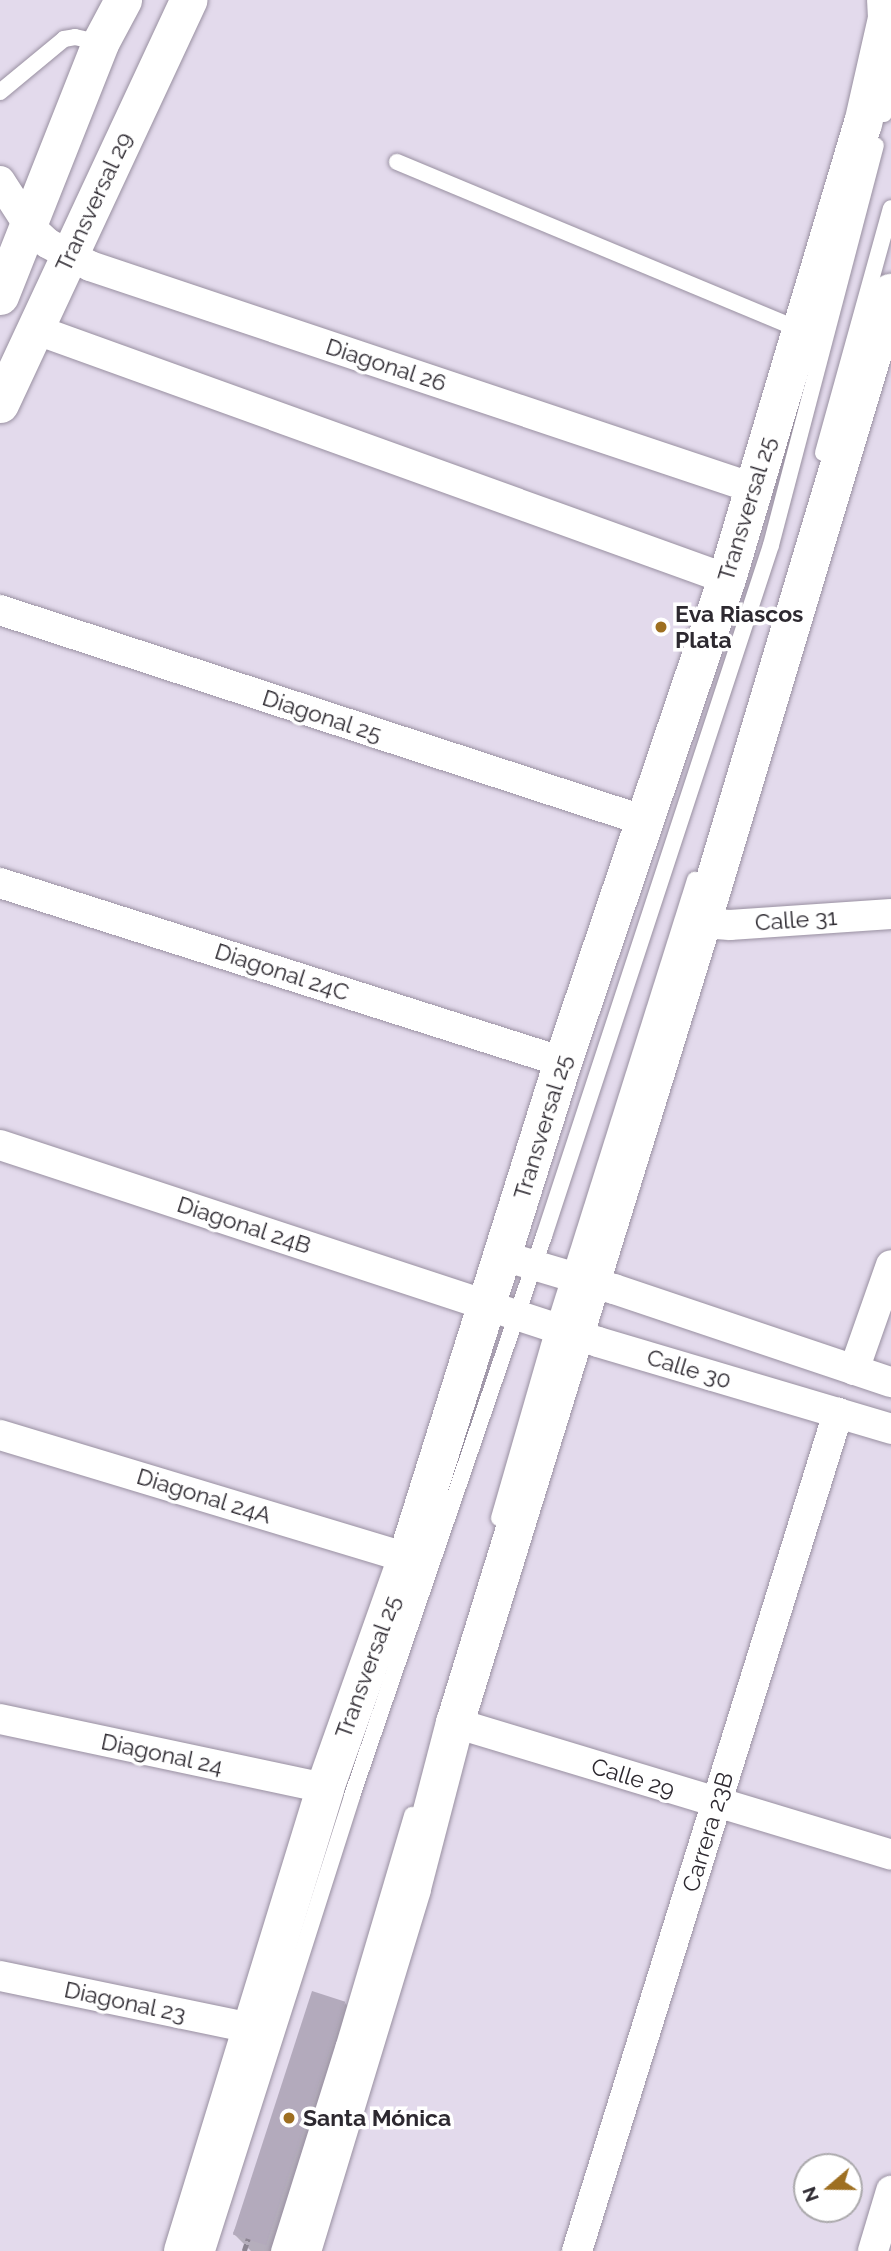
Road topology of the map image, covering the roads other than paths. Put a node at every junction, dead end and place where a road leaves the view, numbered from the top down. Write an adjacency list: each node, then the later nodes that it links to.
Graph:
1 (123, 0): 4 (street, Transversal 29)
2 (188, 0): 11 (street, Transversal 29)
3 (886, 0): 15 (main road, Transversal 25)
4 (100, 43): 6 (lane); 10 (street, Transversal 29)
5 (891, 88): 30 (lane)
6 (0, 92)
7 (397, 162): 15 (lane)
8 (0, 181): 10 (street, Diagonal 26)
9 (891, 208): 17 (lane)
10 (29, 226): 11 (street, Diagonal 26); 13 (street, Transversal 29)
11 (68, 257): 14 (street, Transversal 29); 18 (street, Diagonal 26)
12 (891, 293): 27 (main road)
13 (0, 296)
14 (34, 329): 16 (street, Transversal 29); 20 (street)
15 (802, 331): 18 (main road, Transversal 25)
16 (0, 404)
17 (818, 472)
18 (753, 488): 20 (main road, Transversal 25)
19 (800, 538): 22 (lane)
20 (727, 579): 23 (main road, Transversal 25)
21 (0, 610): 23 (street, Diagonal 25)
22 (749, 709)
23 (645, 821): 28 (main road, Transversal 25)
24 (699, 867): 32 (lane)
25 (0, 883): 28 (street, Diagonal 24C)
26 (891, 914): 27 (street, Calle 31)
27 (702, 923): 32 (main road)
28 (563, 1062): 30 (main road, Transversal 25)
29 (0, 1145): 33 (street, Diagonal 24B)
30 (519, 1260): 32 (street); 33 (main road, Transversal 25)
31 (891, 1265): 35 (street)
32 (581, 1279): 34 (main road); 35 (street)
33 (502, 1310): 34 (street, Calle 30); 41 (main road, Transversal 25); 54 (lane)
34 (565, 1330): 37 (street, Calle 30); 40 (lane); 44 (main road)
35 (854, 1370): 36 (street)
36 (891, 1382)
37 (838, 1413): 38 (street, Calle 30); 48 (street, Carrera 23B)
38 (891, 1429)
39 (0, 1435): 41 (street, Diagonal 24A)
40 (494, 1535)
41 (408, 1558): 46 (main road, Transversal 25)
42 (463, 1642): 45 (lane)
43 (0, 1719): 46 (street, Diagonal 24)
44 (455, 1723): 48 (street, Calle 29); 56 (main road)
45 (428, 1759)
46 (325, 1788): 51 (main road, Transversal 25)
47 (417, 1797): 55 (lane)
48 (716, 1804): 49 (street, Calle 29); 57 (street, Carrera 23B)
49 (891, 1855)
50 (0, 1976): 51 (street, Diagonal 23)
51 (251, 2028): 53 (main road, Transversal 25)
52 (891, 2191): 58 (street)
53 (183, 2251)
54 (207, 2251)
55 (279, 2251)
56 (302, 2251)
57 (577, 2251)
58 (873, 2251)

